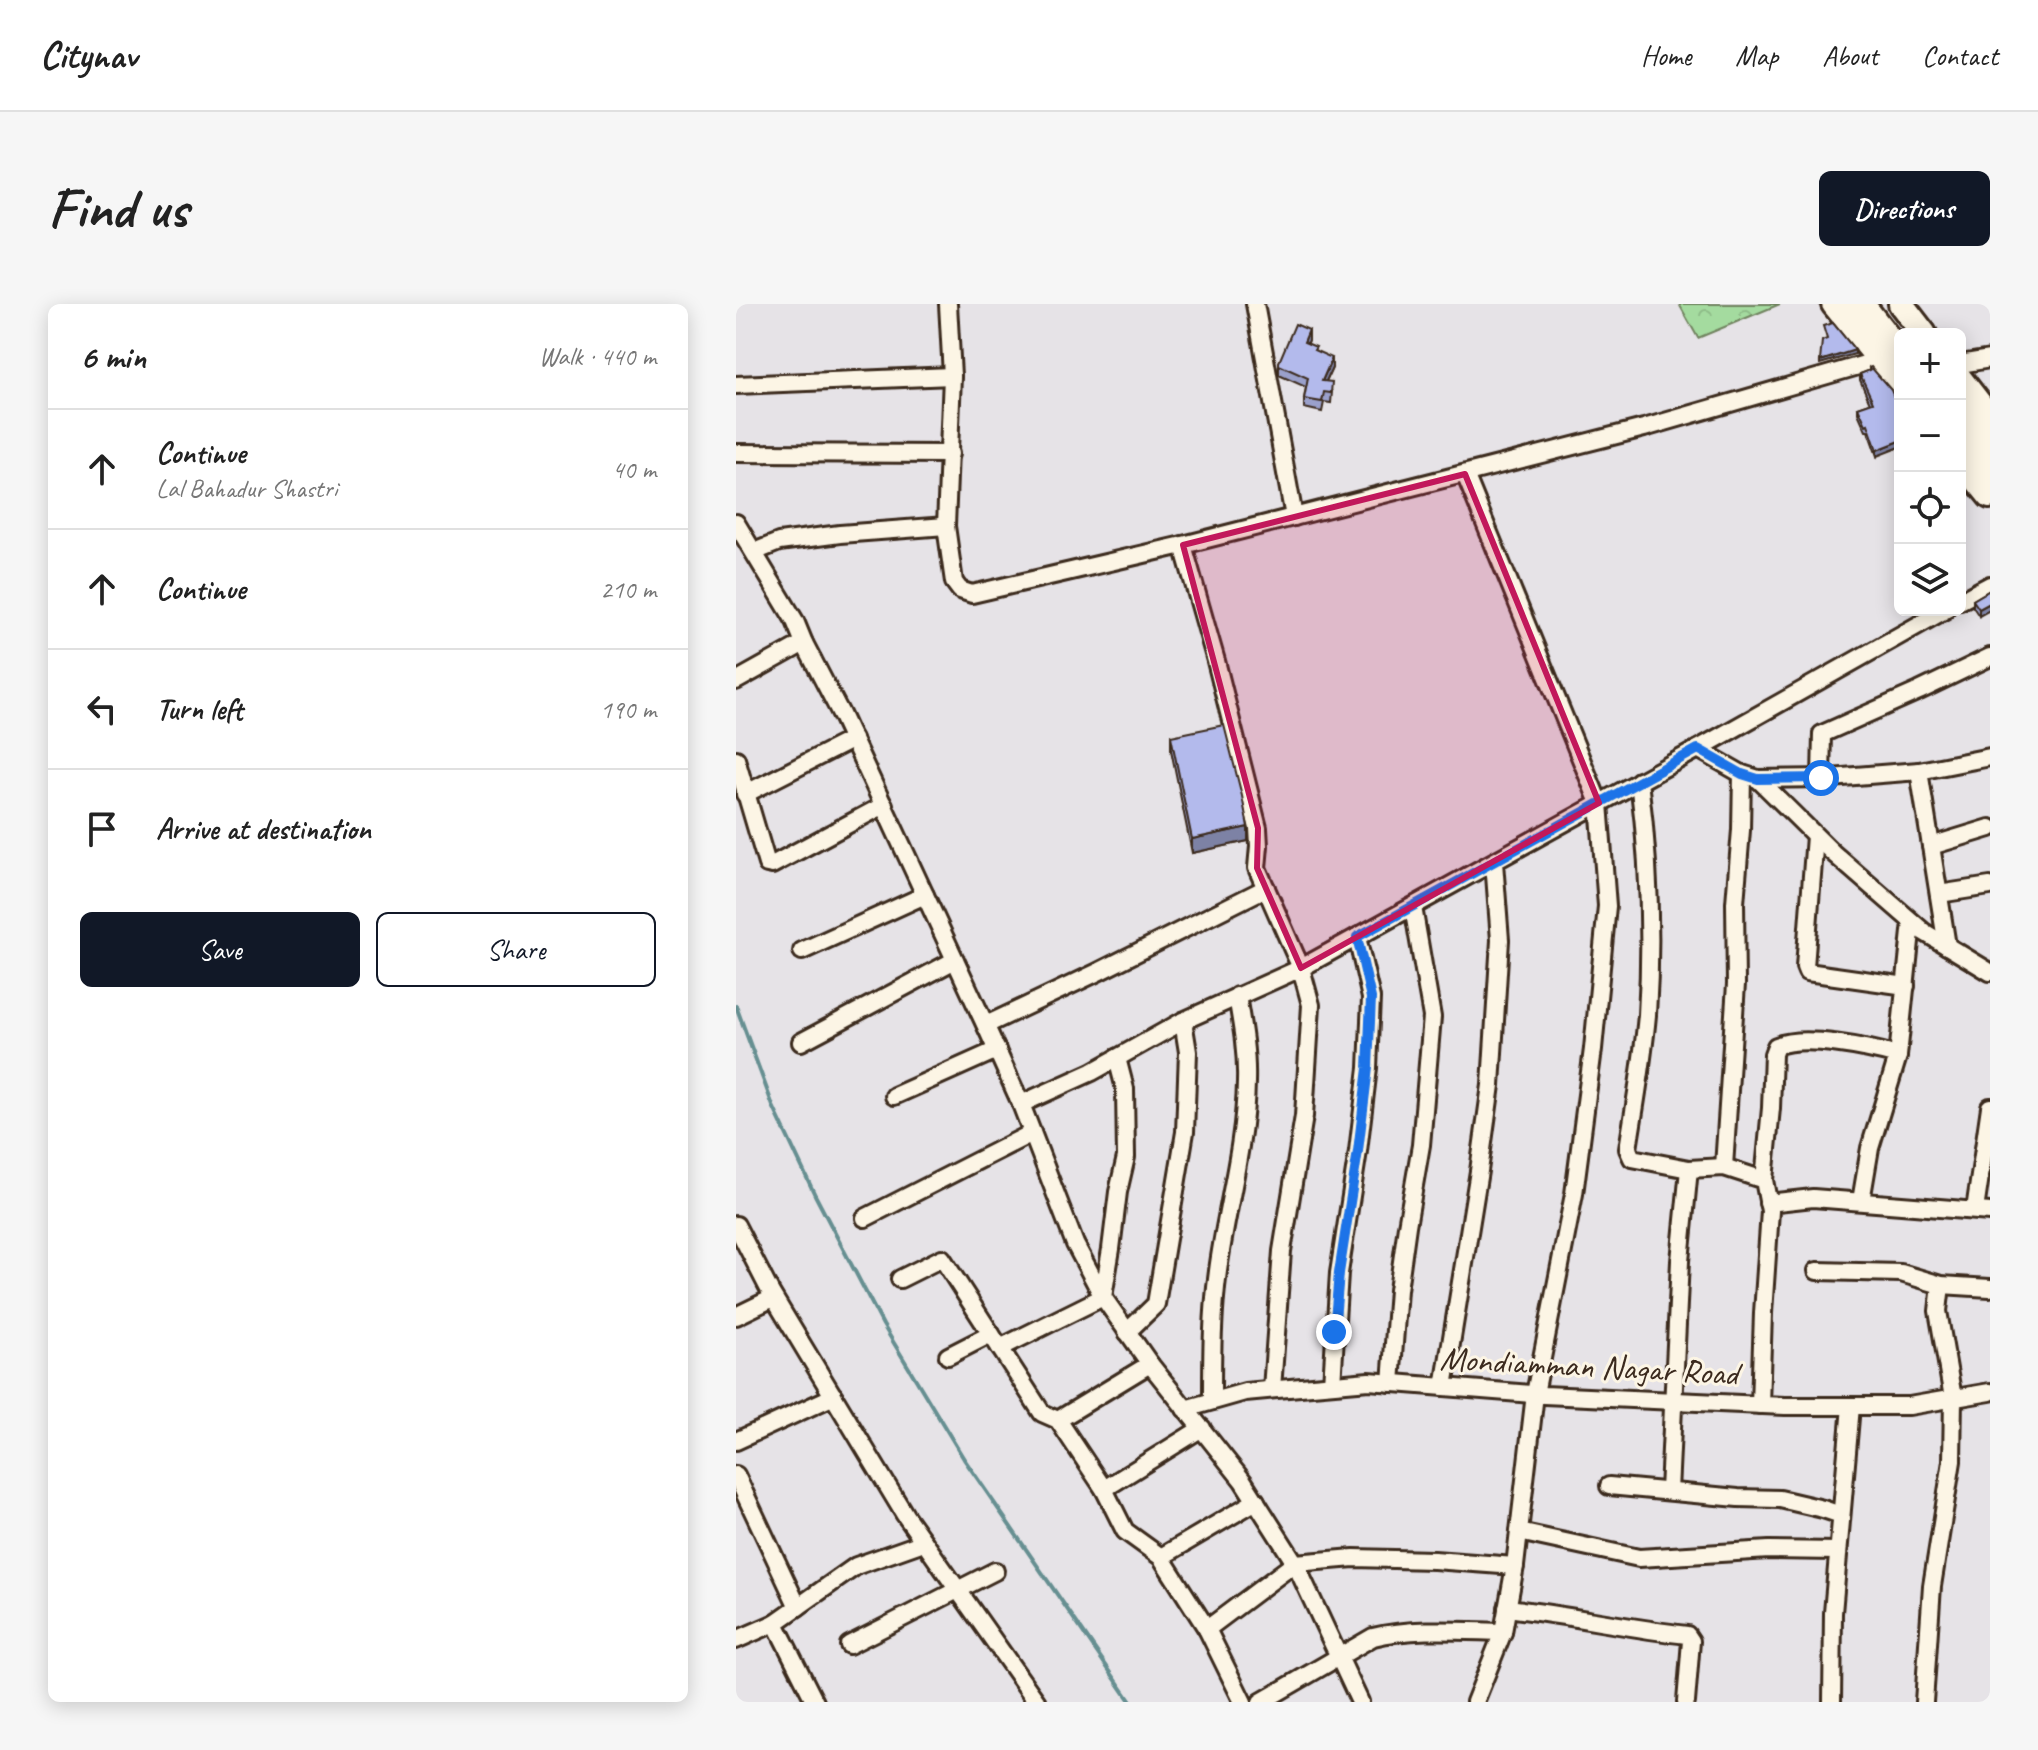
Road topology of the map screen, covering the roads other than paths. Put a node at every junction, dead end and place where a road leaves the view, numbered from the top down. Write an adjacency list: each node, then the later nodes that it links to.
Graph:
1 (948, 304): 14 (street)
2 (1255, 304): 27 (street)
3 (1834, 304): 9 (street)
4 (1858, 304): 10 (highway)
5 (1882, 304): 8 (highway)
6 (1901, 304): 7 (street)
7 (1919, 328)
8 (1894, 347)
9 (1894, 350)
10 (1894, 350)
11 (1894, 351): 25 (street)
12 (1990, 359): 13 (street)
13 (1966, 363)
14 (952, 376): 15 (street); 22 (street)
15 (736, 385)
16 (1966, 387): 18 (street)
17 (1966, 410): 19 (highway)
18 (1990, 417)
19 (1990, 440)
20 (1966, 442): 24 (highway)
21 (736, 453): 22 (street)
22 (950, 454): 29 (street)
23 (1966, 466): 26 (street)
24 (1990, 472)
25 (1465, 474): 27 (street); 47 (street)
26 (1990, 496)
27 (1294, 517): 30 (street)
28 (736, 523): 31 (street)
29 (946, 526): 30 (street); 31 (street)
30 (1183, 545): 54 (street)
31 (754, 552): 35 (street)
32 (1990, 585): 33 (street)
33 (1966, 598)
34 (1934, 616): 39 (street)
35 (804, 643): 37 (street); 38 (street)
36 (1990, 657): 44 (street)
37 (736, 681)
38 (853, 739): 46 (street); 48 (street)
39 (1698, 749): 43 (street); 45 (street)
40 (1990, 757): 42 (street)
41 (736, 759): 46 (street)
42 (1919, 771): 44 (street); 51 (street)
43 (1750, 777): 44 (street); 50 (street); 77 (street)
44 (1821, 778)
45 (1639, 781): 47 (street); 78 (street)
46 (745, 794): 48 (street)
47 (1599, 803): 52 (street); 101 (street)
48 (884, 805): 56 (street)
49 (1990, 828): 51 (street)
50 (1815, 836): 58 (street); 65 (street)
51 (1931, 846): 55 (street)
52 (1494, 862): 57 (street); 98 (street)
53 (1990, 886): 55 (street)
54 (1266, 888): 63 (street); 68 (street)
55 (1939, 894): 60 (street)
56 (925, 895): 61 (street); 62 (street)
57 (1413, 907): 59 (street); 96 (street)
58 (1912, 922): 60 (street); 65 (street)
59 (1357, 937): 63 (street); 97 (street)
60 (1947, 946): 64 (street)
61 (802, 951)
62 (955, 960): 68 (street); 69 (street)
63 (1301, 968): 66 (street); 99 (street)
64 (1990, 972)
65 (1906, 986): 71 (street)
66 (1237, 996): 67 (street); 104 (street)
67 (1183, 1021): 72 (street); 92 (street)
68 (986, 1025): 70 (street)
69 (801, 1042)
70 (997, 1050): 73 (street); 74 (street)
71 (1898, 1056): 79 (street); 80 (street)
72 (1117, 1058): 74 (street); 89 (street)
73 (894, 1096)
74 (1021, 1104): 76 (street)
75 (1990, 1107): 82 (street)
76 (1032, 1133): 83 (street); 89 (street)
77 (1724, 1167): 78 (street); 79 (street)
78 (1689, 1169): 105 (street)
79 (1764, 1180): 81 (street)
80 (1861, 1201): 81 (street); 82 (street)
81 (1768, 1203): 106 (street)
82 (1983, 1211)
83 (865, 1218)
84 (736, 1225): 90 (street)
85 (1817, 1271): 87 (street)
86 (900, 1279): 93 (street)
87 (1941, 1285): 88 (street); 103 (street)
88 (1990, 1288)
89 (1103, 1297): 92 (street); 93 (street)
90 (773, 1298): 91 (street); 102 (street)
91 (736, 1316)
92 (1127, 1332): 95 (street)
93 (996, 1341): 94 (street); 109 (street)
94 (948, 1356)
95 (1150, 1364): 108 (street); 109 (street)
96 (1391, 1383): 97 (street, Mondiamman Nagar Road); 98 (street, Mondiamman Nagar Road)
97 (1332, 1384): 99 (street, Mondiamman Nagar Road)
98 (1444, 1387): 101 (street, Mondiamman Nagar Road)
99 (1272, 1389): 104 (street, Mondiamman Nagar Road)
100 (1990, 1392): 103 (street, Mondiamman Nagar Road)
101 (1535, 1394): 105 (street, Mondiamman Nagar Road); 118 (street)
102 (834, 1396): 111 (street); 119 (street)
103 (1953, 1398): 107 (street, Mondiamman Nagar Road); 142 (street)
104 (1212, 1401): 108 (street, Mondiamman Nagar Road)
105 (1673, 1401): 106 (street, Mondiamman Nagar Road); 115 (street)
106 (1760, 1405): 107 (street, Mondiamman Nagar Road)
107 (1851, 1406): 117 (street)
108 (1185, 1409): 110 (street)
109 (1058, 1420): 114 (street)
110 (1202, 1428): 114 (street); 116 (street)
111 (736, 1441)
112 (736, 1475): 126 (street)
113 (1609, 1486): 115 (street)
114 (1104, 1489): 121 (street)
115 (1669, 1491): 117 (street)
116 (1256, 1501): 121 (street); 122 (street)
117 (1841, 1515): 120 (street)
118 (1519, 1532): 120 (street); 123 (street)
119 (924, 1542): 125 (street); 126 (street)
120 (1838, 1551): 141 (street)
121 (1161, 1557): 129 (street)
122 (1295, 1563): 123 (street); 129 (street); 133 (street)
123 (1515, 1566): 127 (street)
124 (995, 1571): 125 (street)
125 (958, 1590): 132 (street); 135 (street)
126 (798, 1607): 128 (street)
127 (1507, 1608): 130 (street); 140 (street)
128 (775, 1623): 131 (street); 134 (street)
129 (1207, 1629): 136 (street)
130 (1503, 1632): 133 (street); 139 (street)
131 (736, 1640)
132 (849, 1645)
133 (1340, 1658): 137 (street); 138 (street)
134 (815, 1702)
135 (1037, 1702)
136 (1243, 1702)
137 (1261, 1702)
138 (1360, 1702)
139 (1475, 1702)
140 (1686, 1702)
141 (1832, 1702)
142 (1924, 1702)

